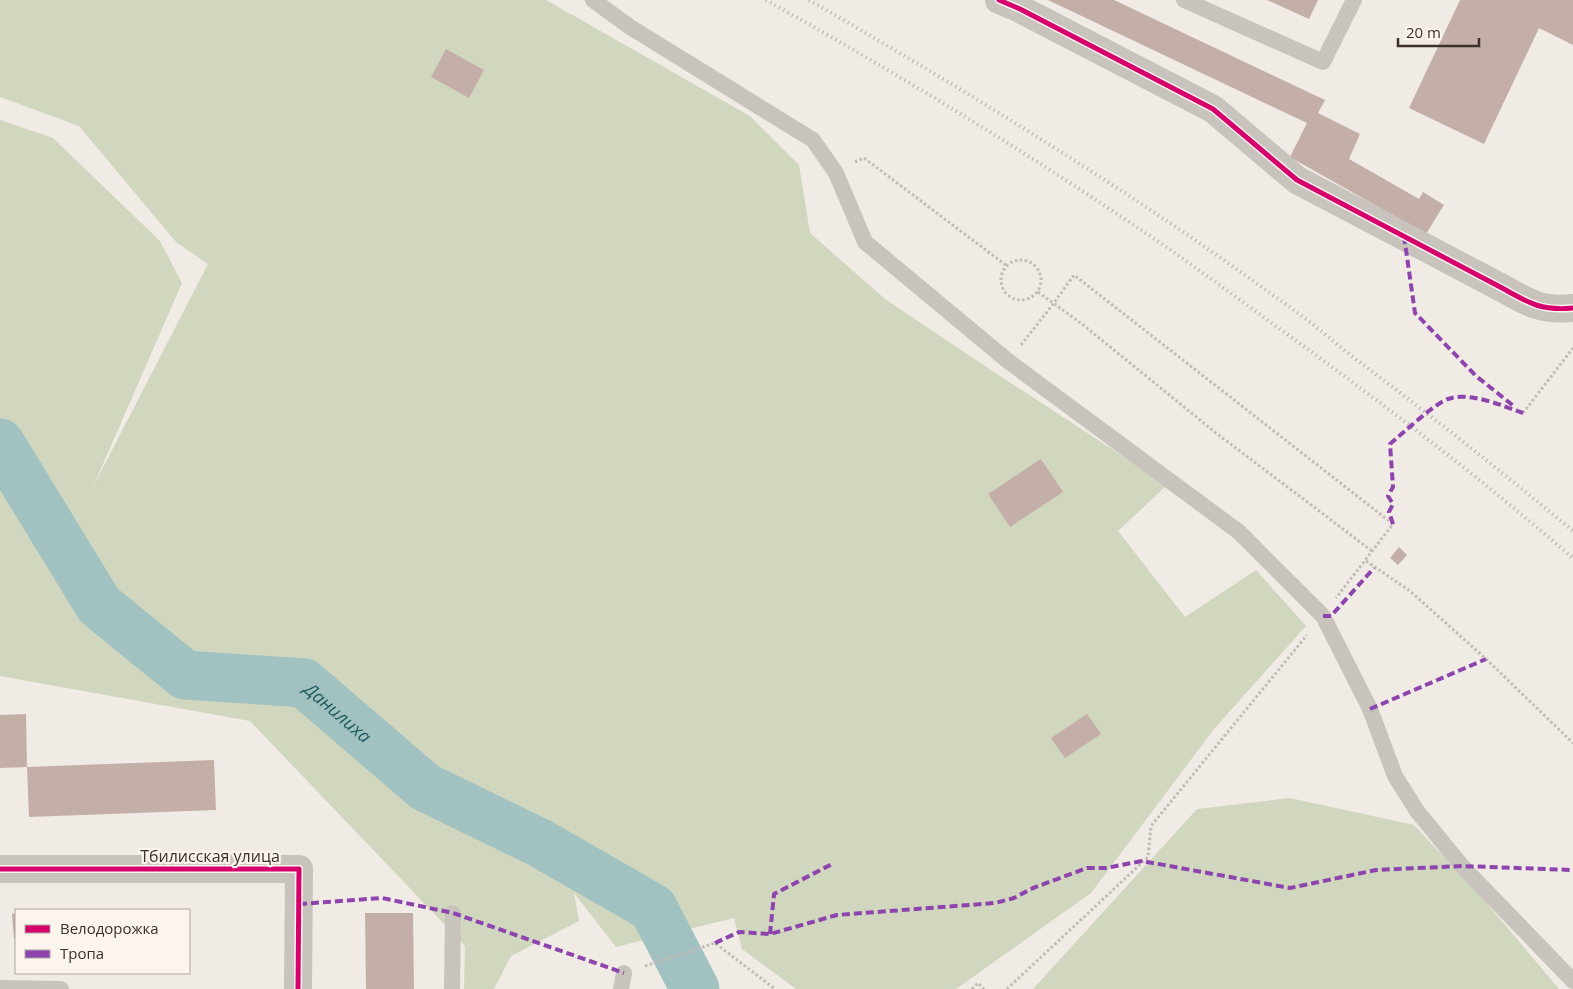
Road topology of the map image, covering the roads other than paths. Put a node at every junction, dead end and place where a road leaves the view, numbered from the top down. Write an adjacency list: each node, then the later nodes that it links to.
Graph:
1 (593, 0): 8 (lane)
2 (999, 0): 5 (street)
3 (1184, 0): 4 (lane)
4 (1354, 0)
5 (1573, 308)
6 (0, 869): 11 (street, Тбилисская улица)
7 (453, 913): 12 (lane)
8 (1573, 981)
9 (0, 988): 10 (lane)
10 (62, 989)
11 (298, 989)
12 (452, 989)

